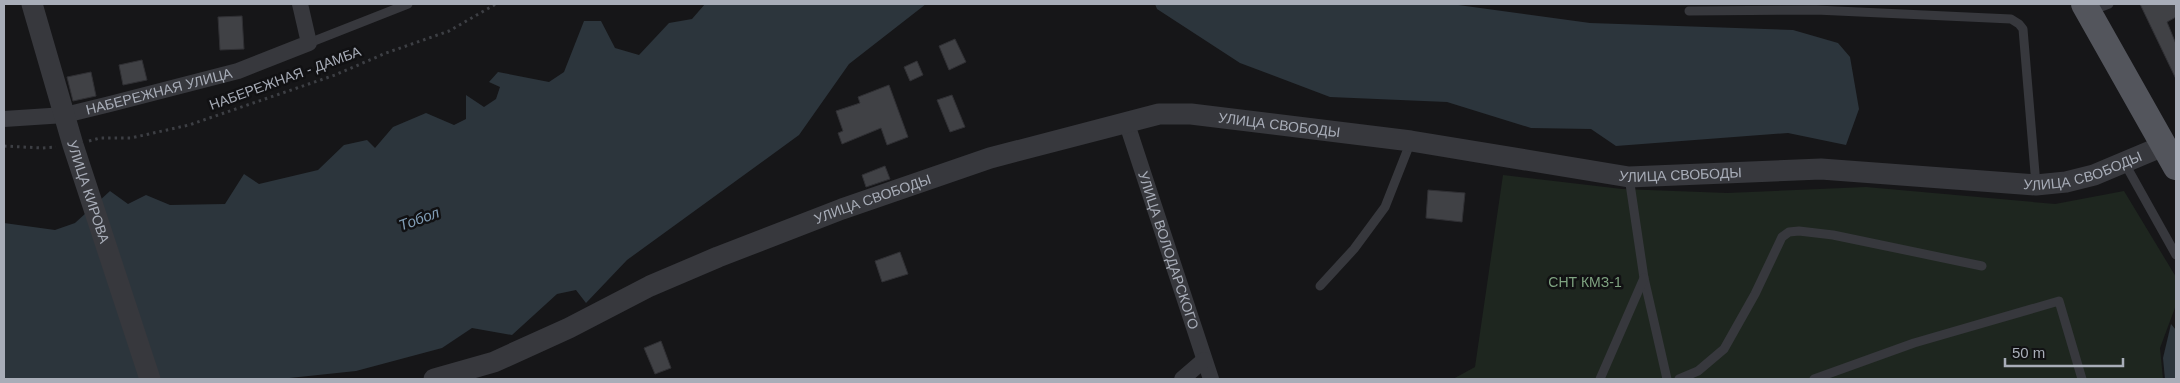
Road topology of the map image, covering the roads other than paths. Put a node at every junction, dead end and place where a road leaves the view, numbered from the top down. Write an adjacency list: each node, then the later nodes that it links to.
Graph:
1 (32, 4): 7 (street, УЛИЦА КИРОВА)
2 (300, 4): 6 (street)
3 (408, 4): 6 (lane)
4 (2094, 6): 11 (main road)
5 (1689, 11): 15 (lane)
6 (309, 43): 7 (street, НАБЕРЕЖНАЯ УЛИЦА)
7 (65, 115): 8 (street, НАБЕРЕЖНАЯ УЛИЦА); 21 (street, УЛИЦА КИРОВА)
8 (4, 119)
9 (1126, 121): 10 (street, УЛИЦА СВОБОДЫ); 20 (street, УЛИЦА ВОЛОДАРСКОГО); 22 (street, УЛИЦА СВОБОДЫ)
10 (1411, 141): 14 (street, УЛИЦА СВОБОДЫ); 19 (lane)
11 (2163, 146): 12 (street, УЛИЦА СВОБОДЫ); 13 (main road)
12 (2124, 162): 15 (street, УЛИЦА СВОБОДЫ); 16 (lane)
13 (2176, 167)
14 (1629, 177): 15 (street, УЛИЦА СВОБОДЫ); 18 (lane)
15 (2036, 185)
16 (2176, 255)
17 (1982, 266): 27 (lane)
18 (1644, 278): 25 (lane); 26 (lane)
19 (1320, 286)
20 (1204, 360): 23 (street); 24 (street, УЛИЦА ВОЛОДАРСКОГО)
21 (150, 379)
22 (434, 379)
23 (1182, 379)
24 (1212, 379)
25 (1600, 379)
26 (1666, 379)
27 (1679, 379)
28 (1814, 379): 29 (lane)
29 (2082, 379)

